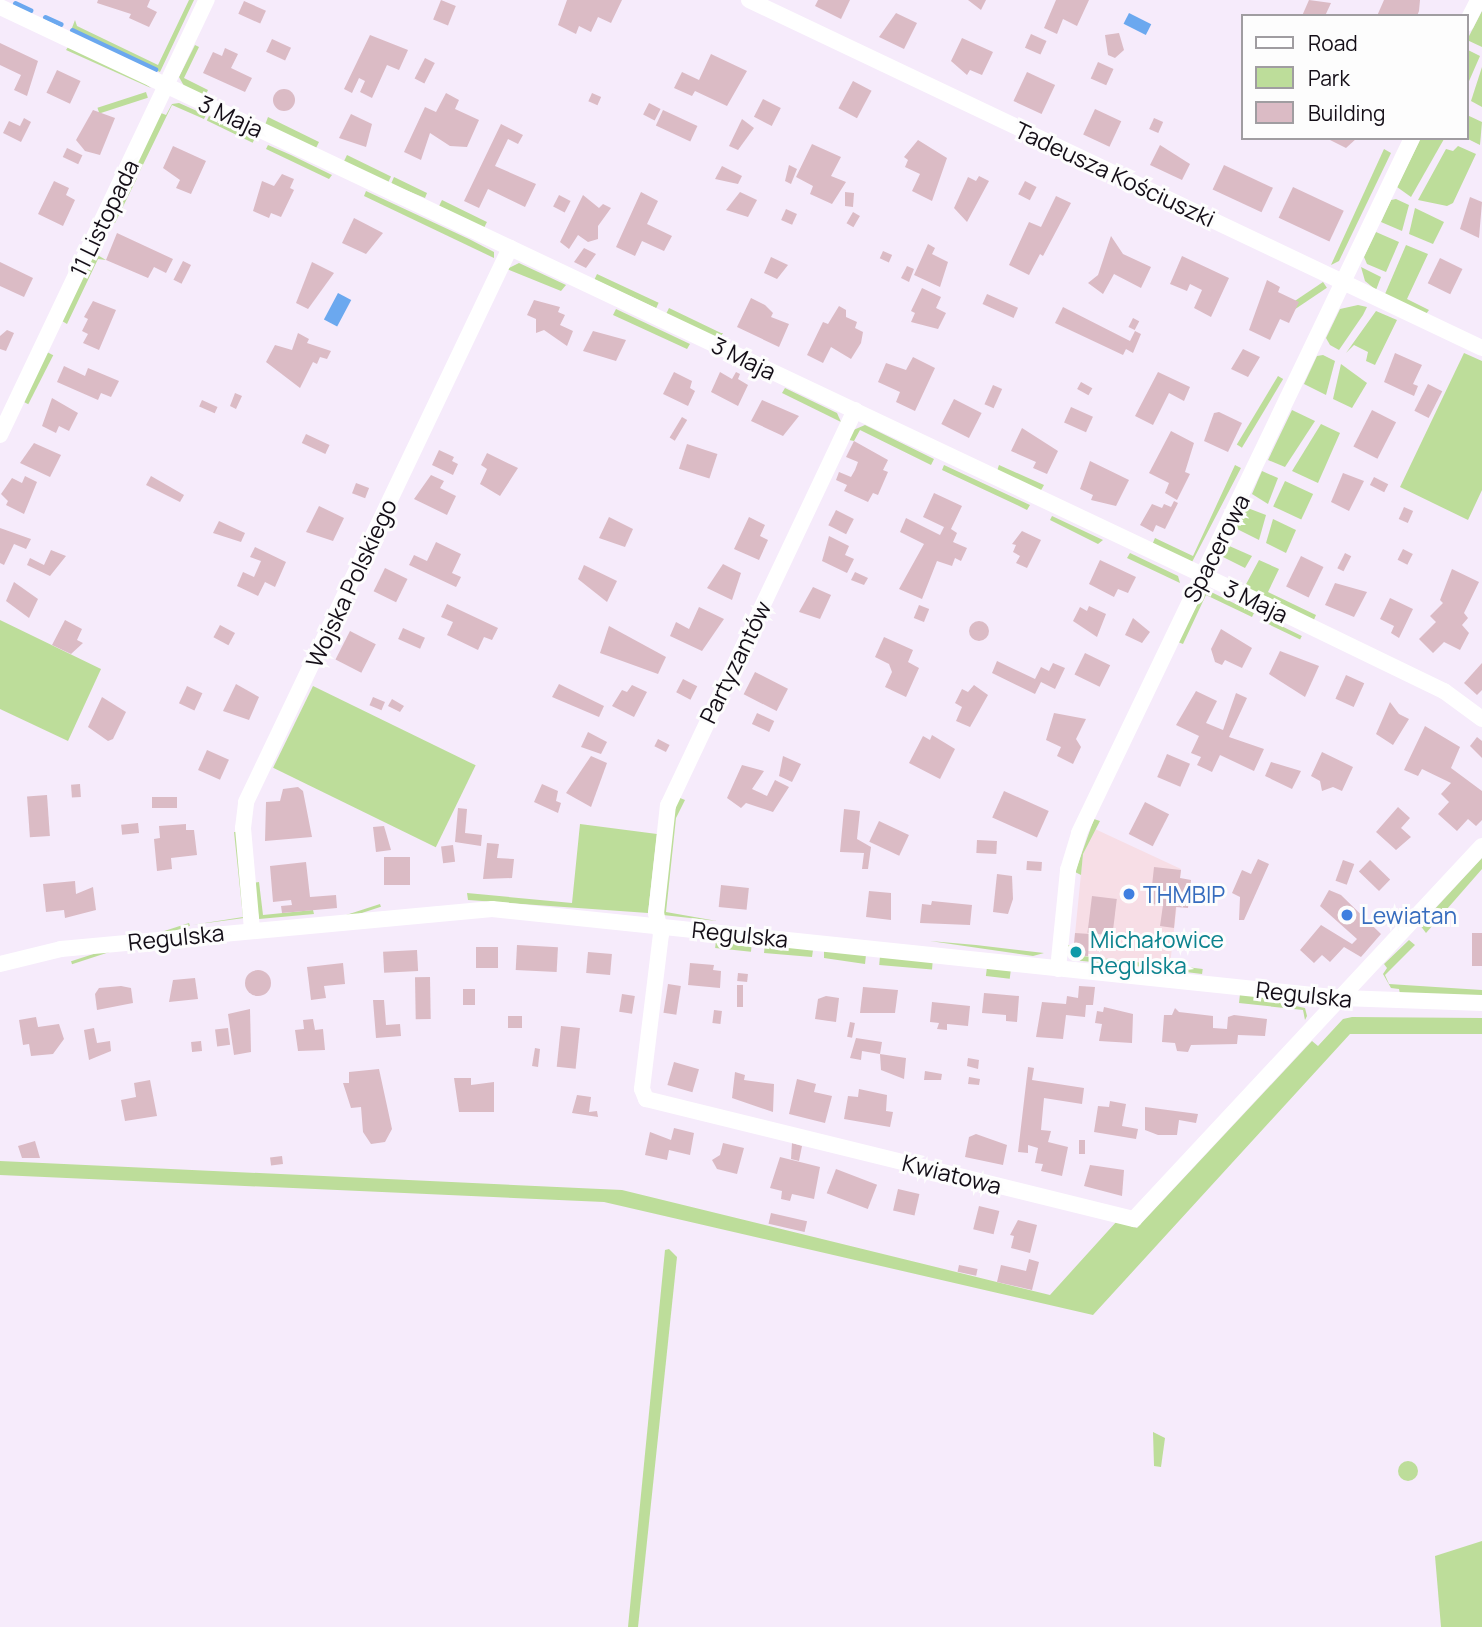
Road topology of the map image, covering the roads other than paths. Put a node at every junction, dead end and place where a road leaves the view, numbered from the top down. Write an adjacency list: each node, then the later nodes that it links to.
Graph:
1 (207, 0): 6 (street, 11 Listopada)
2 (749, 0): 9 (street, Tadeusza Kościuszki)
3 (1478, 0): 5 (street)
4 (0, 7): 6 (street, 3 Maja)
5 (1468, 20)
6 (167, 86): 8 (street, 3 Maja); 12 (street, 11 Listopada)
7 (1411, 140): 9 (street, Spacerowa)
8 (510, 248): 11 (street, 3 Maja); 17 (street, Wojska Polskiego)
9 (1344, 283): 10 (street, Tadeusza Kościuszki); 13 (street, Spacerowa)
10 (1482, 348)
11 (855, 410): 13 (street, 3 Maja); 16 (street, Partyzantów)
12 (0, 435)
13 (1203, 575): 14 (street, 3 Maja); 19 (street, Spacerowa)
14 (1482, 719)
15 (1482, 846): 20 (street, Kwiatowa)
16 (659, 925): 17 (street, Regulska); 19 (street, Regulska); 21 (street, Kwiatowa)
17 (253, 929): 18 (street, Regulska)
18 (0, 964)
19 (1058, 969): 21 (street, Regulska)
20 (1368, 970): 21 (street, Kwiatowa); 22 (street)
21 (1342, 998): 22 (street, Regulska)
22 (1384, 1001): 23 (street, Regulska)
23 (1482, 1003)

